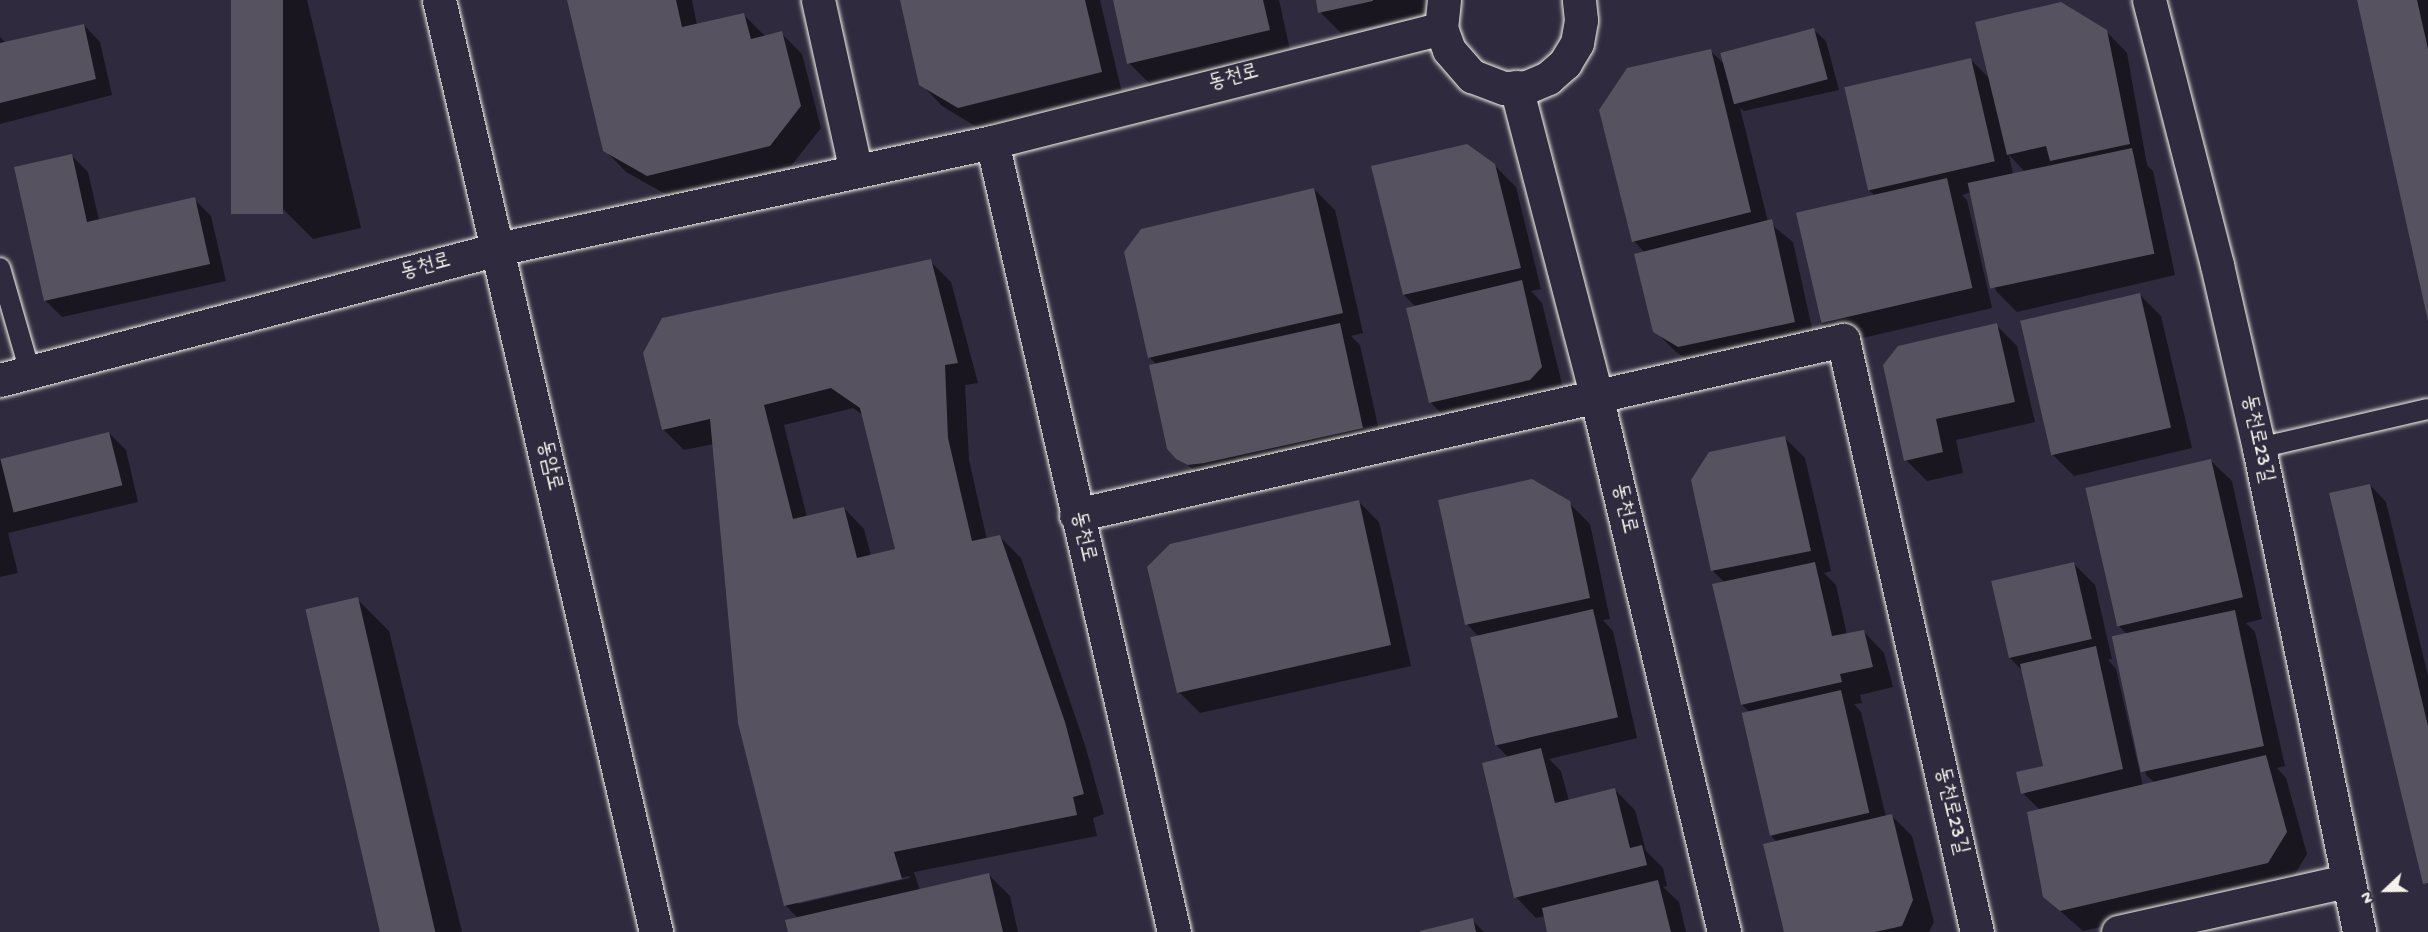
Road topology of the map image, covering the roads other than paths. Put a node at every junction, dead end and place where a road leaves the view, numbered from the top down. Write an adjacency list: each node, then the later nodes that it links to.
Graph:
1 (439, 0): 9 (street, 동암로)
2 (818, 0): 8 (street)
3 (1579, 0): 6 (street)
4 (2149, 0): 14 (street, 동천로23길)
5 (1443, 14): 6 (street); 7 (street, 동천로)
6 (1516, 87): 12 (street, 동천로)
7 (992, 142): 8 (street, 동천로); 15 (street, 동천로)
8 (856, 171): 9 (street, 동천로)
9 (498, 249): 11 (street, 동천로); 17 (street, 동암로)
10 (0, 268): 11 (lane)
11 (15, 376)
12 (1596, 395): 15 (street); 19 (street, 동천로); 20 (street, 동천로23길)
13 (2428, 409): 14 (lane)
14 (2259, 448): 16 (street, 동천로23길)
15 (1076, 515): 18 (street, 동천로)
16 (2346, 881): 21 (street); 22 (street, 동천로23길)
17 (656, 932)
18 (1174, 932)
19 (1724, 932)
20 (1977, 932)
21 (2118, 932)
22 (2359, 932)

